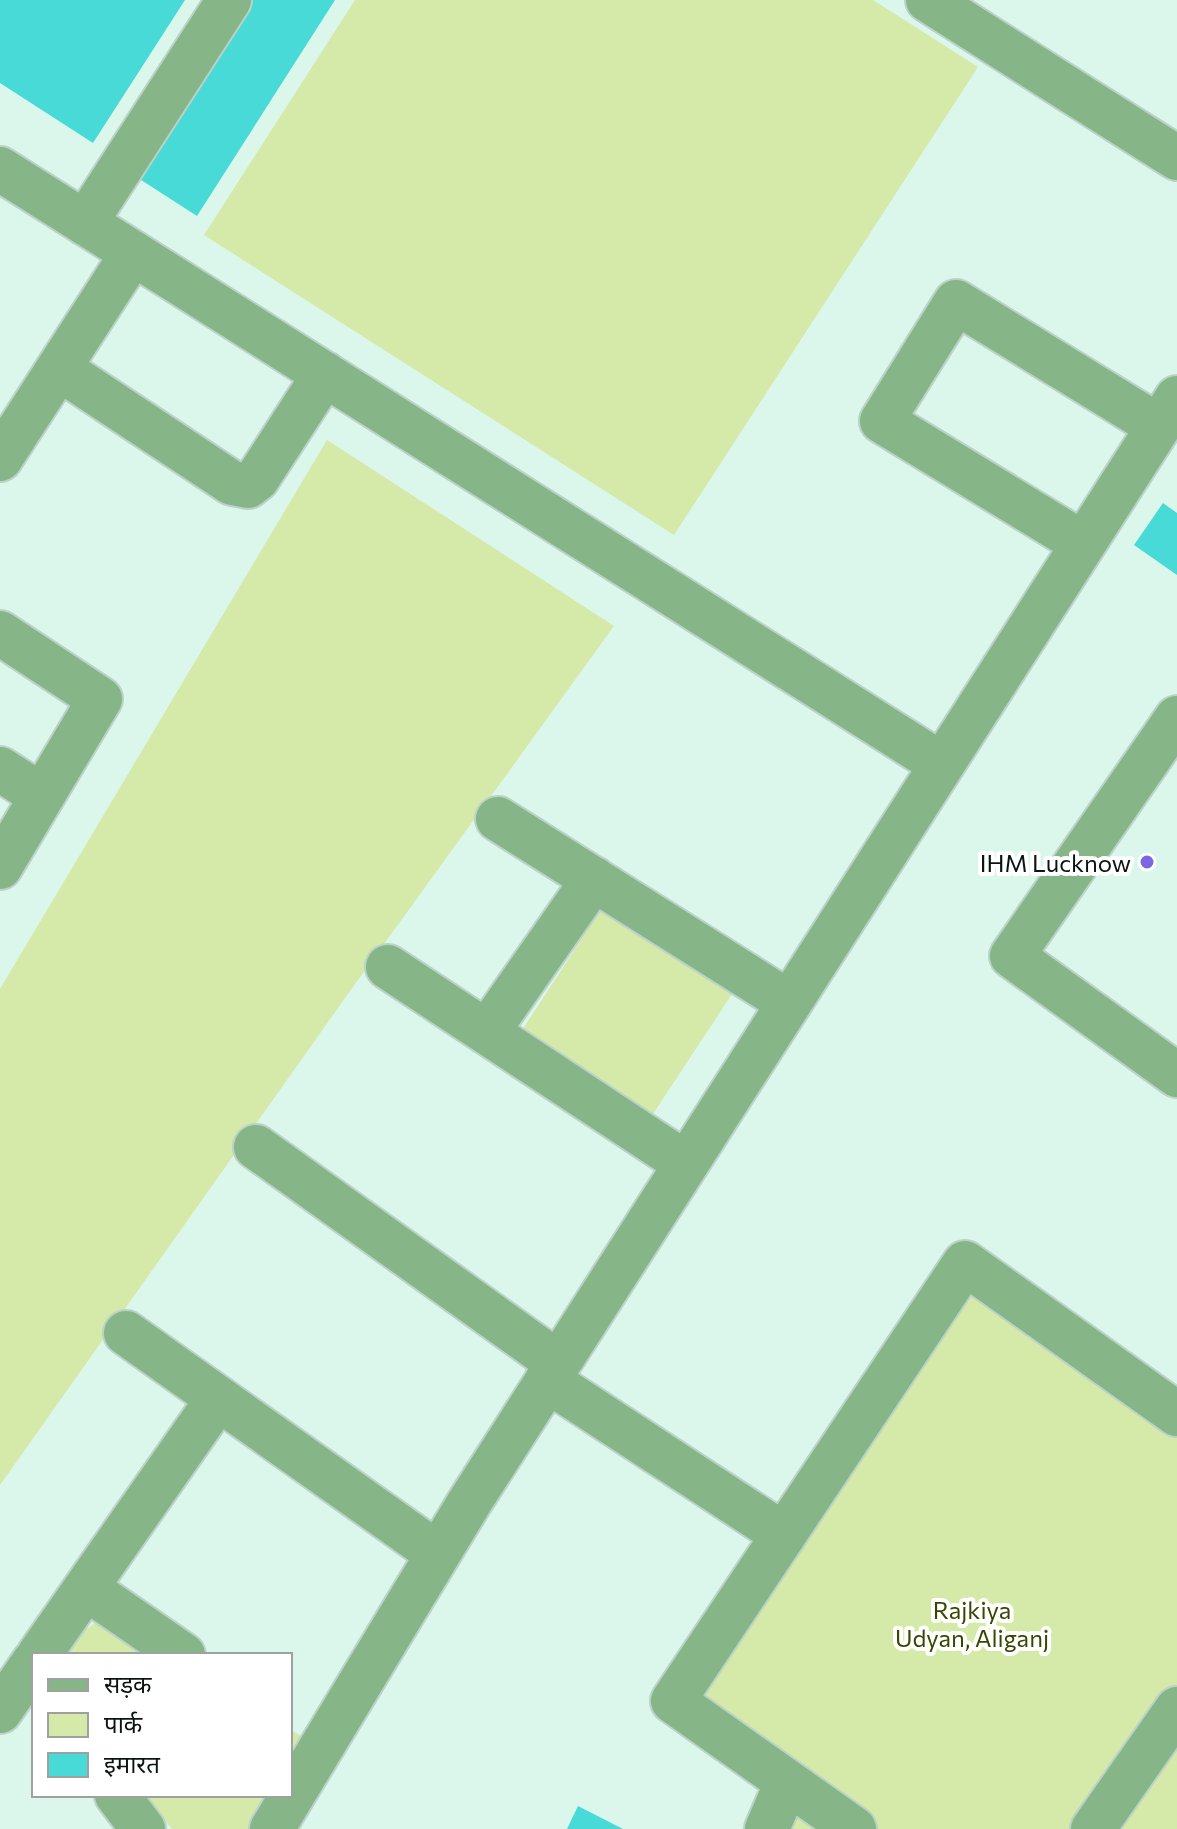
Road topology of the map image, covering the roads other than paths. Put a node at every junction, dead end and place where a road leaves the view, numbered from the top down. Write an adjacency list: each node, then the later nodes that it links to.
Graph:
1 (229, 0): 5 (street)
2 (928, 0): 3 (street)
3 (1177, 158)
4 (0, 169): 5 (street)
5 (85, 223): 6 (street)
6 (133, 253): 7 (street); 8 (street)
7 (60, 369): 8 (street); 10 (street)
8 (325, 374): 14 (street)
9 (1168, 412): 11 (street); 11 (street)
10 (0, 459)
11 (1082, 543): 14 (street)
12 (0, 633): 16 (street)
13 (1177, 718): 23 (street)
14 (941, 764): 21 (street)
15 (0, 769): 16 (street)
16 (42, 796): 18 (street)
17 (498, 819): 19 (street)
18 (0, 867)
19 (594, 879): 21 (street); 22 (street)
20 (388, 967): 22 (street)
21 (788, 1002): 25 (street)
22 (487, 1032): 25 (street)
23 (1177, 1075)
24 (256, 1147): 27 (street)
25 (685, 1163): 27 (street)
26 (126, 1333): 28 (street)
27 (552, 1371): 30 (street); 31 (street)
28 (218, 1399): 31 (street); 32 (street)
29 (1177, 1414): 30 (street)
30 (784, 1535): 38 (street)
31 (438, 1554): 36 (street)
32 (86, 1588): 33 (street); 34 (street)
33 (43, 1653)
34 (180, 1653)
35 (1177, 1709): 45 (street)
36 (305, 1739): 37 (street)
37 (292, 1774)
38 (787, 1782): 43 (street); 44 (street)
39 (119, 1797): 41 (street)
40 (284, 1797): 42 (street)
41 (143, 1829)
42 (272, 1829)
43 (767, 1829)
44 (854, 1829)
45 (1093, 1829)

